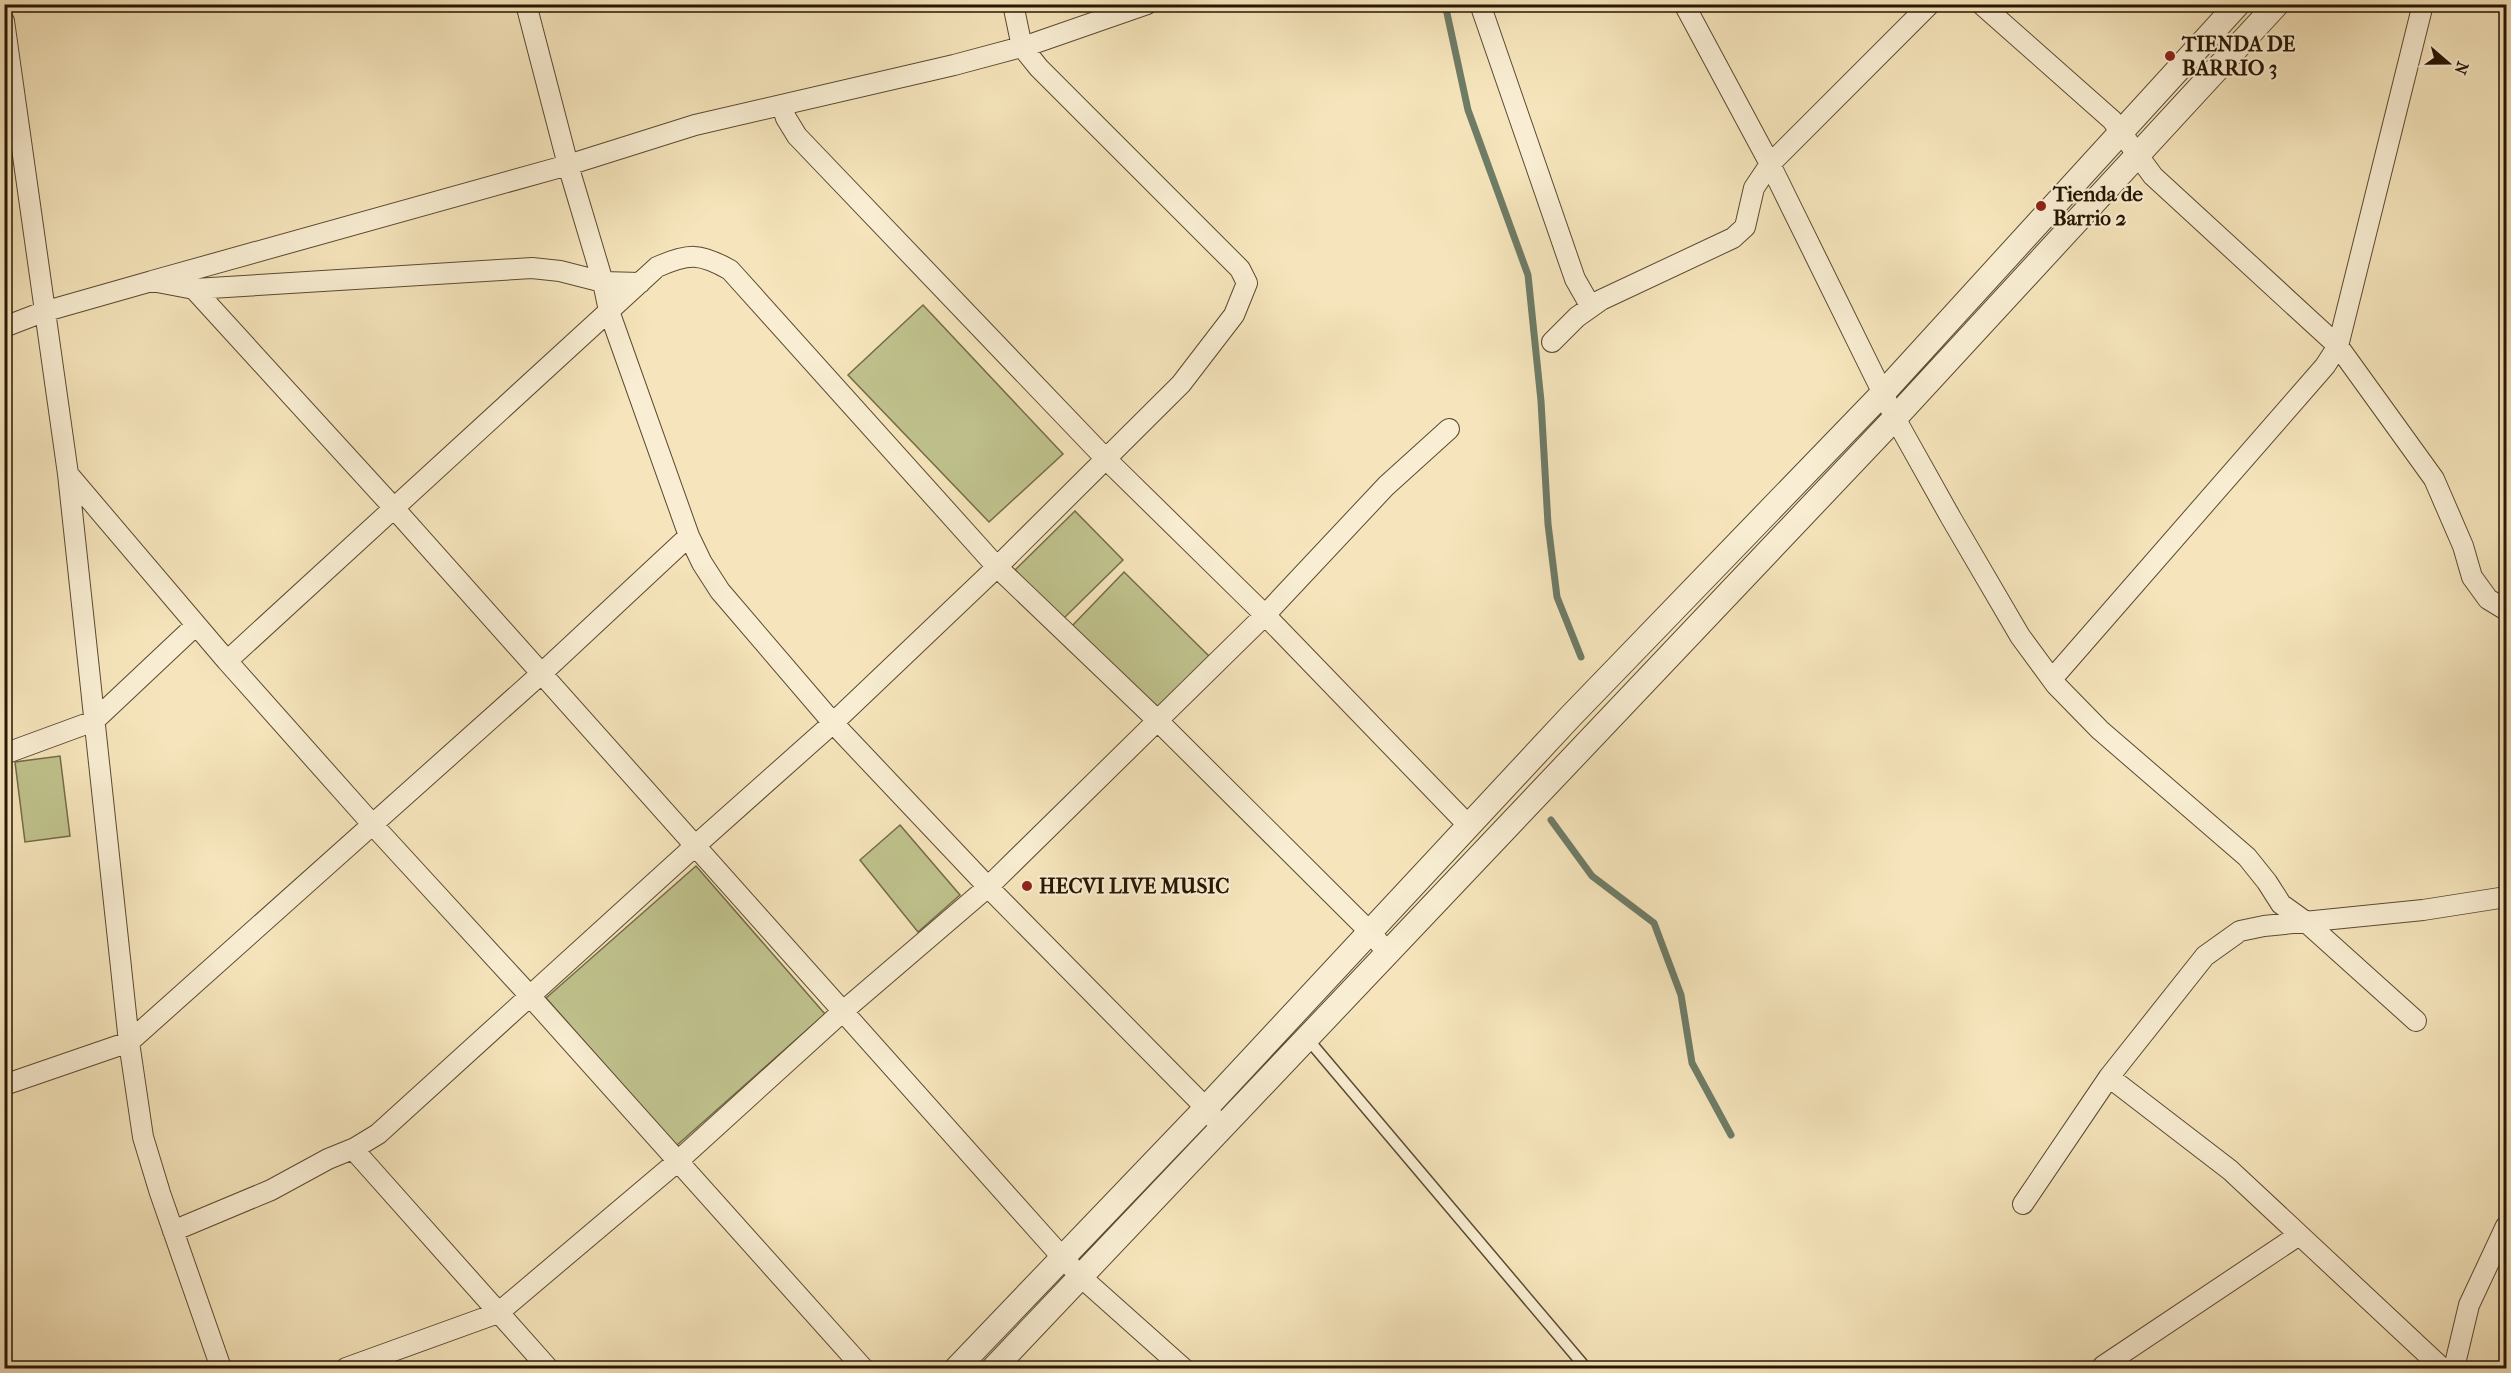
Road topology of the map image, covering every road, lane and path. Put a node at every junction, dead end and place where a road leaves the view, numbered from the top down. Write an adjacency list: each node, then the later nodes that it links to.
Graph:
1 (526, 4): 17 (street)
2 (1013, 4): 12 (street)
3 (1147, 4): 12 (street)
4 (1480, 4): 22 (street)
5 (1684, 4): 16 (street)
6 (1930, 4): 16 (street)
7 (1981, 4): 14 (street)
8 (2238, 4): 14 (street)
9 (2277, 4): 15 (street)
10 (2423, 4): 27 (street)
11 (4, 21): 24 (street)
12 (1022, 47): 13 (street); 31 (street)
13 (782, 106): 17 (street); 31 (street)
14 (2121, 133): 15 (street); 28 (street)
15 (2138, 155): 27 (street); 29 (street)
16 (1770, 164): 22 (street); 28 (street)
17 (568, 165): 18 (street); 19 (street)
18 (152, 281): 21 (street); 24 (street)
19 (603, 282): 20 (street); 21 (street); 23 (street)
20 (640, 283): 23 (street); 35 (street)
21 (194, 289): 33 (street)
22 (1591, 307): 26 (street)
23 (609, 311): 33 (street); 34 (street)
24 (43, 312): 25 (street); 32 (street)
25 (4, 327)
26 (1552, 342)
27 (2338, 346): 36 (street); 41 (street)
28 (1883, 393): 29 (street); 47 (street)
29 (1896, 418): 41 (street); 53 (street)
30 (1449, 429): 37 (street)
31 (1106, 459): 35 (street); 37 (street)
32 (68, 474): 38 (street); 43 (street)
33 (393, 507): 39 (street); 40 (street)
34 (689, 536): 40 (street); 44 (street)
35 (997, 567): 42 (street); 44 (street)
36 (2506, 610)
37 (1265, 615): 42 (street); 47 (street)
38 (196, 625): 39 (street); 43 (street)
39 (227, 661): 46 (street)
40 (542, 673): 46 (street); 48 (street)
41 (2052, 679): 51 (street)
42 (1158, 720): 49 (street); 52 (street)
43 (94, 721): 45 (street); 58 (street)
44 (834, 723): 48 (street); 49 (street)
45 (4, 754)
46 (373, 825): 54 (street); 58 (street)
47 (1469, 826): 52 (street)
48 (696, 845): 54 (street); 55 (street)
49 (988, 887): 55 (street); 61 (street)
50 (2506, 897): 51 (street)
51 (2306, 922): 56 (street); 59 (street)
52 (1370, 932): 53 (street); 61 (street)
53 (1387, 952): 57 (street)
54 (530, 996): 63 (street); 64 (street)
55 (842, 1012): 64 (street); 69 (street)
56 (2416, 1021)
57 (1306, 1037): 62 (street); 80 (lane)
58 (129, 1042): 60 (street); 67 (street)
59 (2109, 1077): 65 (street); 68 (street)
60 (4, 1085)
61 (1206, 1108): 62 (street); 69 (street)
62 (1221, 1127): 70 (street)
63 (353, 1149): 67 (street); 71 (street)
64 (678, 1161): 71 (street); 76 (street)
65 (2023, 1204)
66 (2506, 1226): 82 (street)
67 (173, 1231): 73 (street)
68 (2300, 1235): 72 (street); 81 (street)
69 (1062, 1257): 70 (street); 77 (street)
70 (1081, 1277): 78 (street); 79 (street)
71 (498, 1313): 74 (street); 75 (street)
72 (2103, 1366)
73 (221, 1368)
74 (346, 1368)
75 (548, 1368)
76 (863, 1368)
77 (957, 1368)
78 (994, 1368)
79 (1183, 1368)
80 (1586, 1368)
81 (2442, 1368)
82 (2454, 1368)

